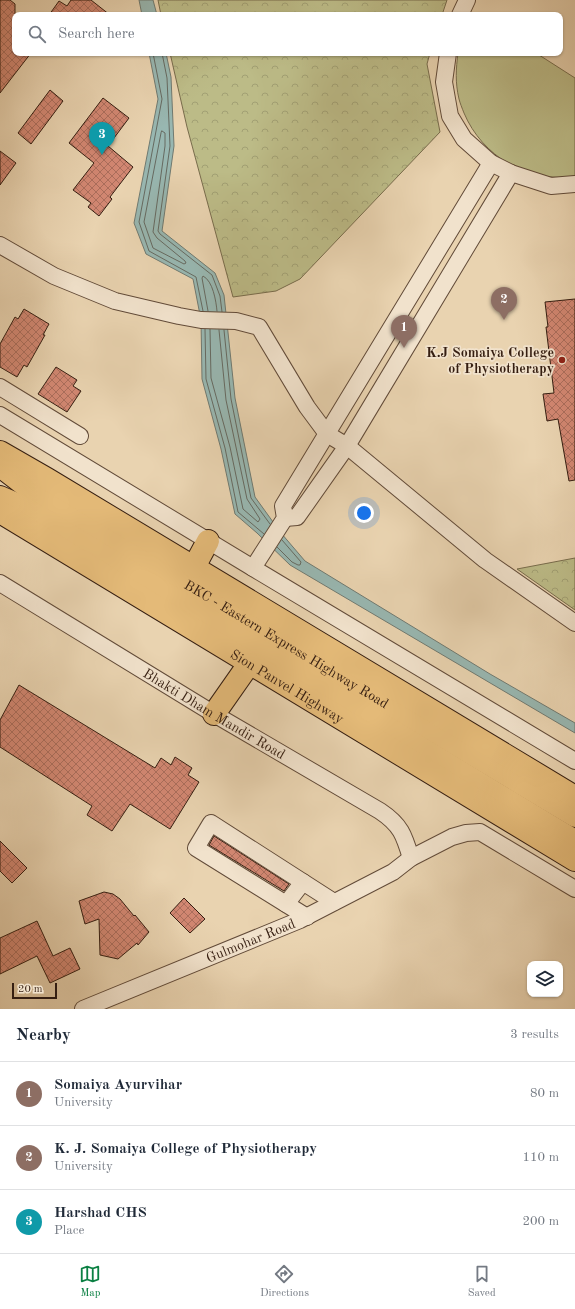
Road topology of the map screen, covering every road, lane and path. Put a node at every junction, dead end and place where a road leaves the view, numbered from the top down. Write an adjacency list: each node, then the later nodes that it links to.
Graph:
1 (467, 0): 2 (street)
2 (461, 12)
3 (448, 56): 4 (street)
4 (491, 163): 5 (street); 10 (street)
5 (511, 173): 6 (street); 12 (street)
6 (575, 184)
7 (0, 245): 10 (street)
8 (0, 387): 11 (street)
9 (0, 415): 18 (street)
10 (327, 434): 12 (street); 17 (street)
11 (80, 436)
12 (347, 446): 17 (street); 23 (street)
13 (0, 452): 19 (highway)
14 (0, 467): 22 (main road, BKC - Eastern Express Highway Road)
15 (0, 496): 22 (main road, BKC - Eastern Express Highway Road)
16 (0, 512): 24 (highway, Sion Panvel Highway)
17 (283, 521): 20 (street)
18 (208, 540): 19 (highway); 20 (street)
19 (194, 567): 27 (highway)
20 (252, 568): 26 (street)
21 (0, 583): 25 (street, Bhakti Dham Mandir Road)
22 (214, 611): 28 (main road, BKC - Eastern Express Highway Road); 29 (main road, BKC - Eastern Express Highway Road)
23 (575, 623)
24 (249, 664): 25 (highway); 31 (highway, Sion Panvel Highway)
25 (214, 714): 30 (street, Bhakti Dham Mandir Road)
26 (575, 761)
27 (575, 796)
28 (575, 817)
29 (575, 840)
30 (411, 858): 33 (street, Gulmohar Road); 34 (street, Gulmohar Road)
31 (575, 860)
32 (303, 882): 34 (street); 35 (street); 35 (street)
33 (575, 889)
34 (334, 902): 36 (street, Gulmohar Road)
35 (286, 904): 36 (street)
36 (307, 916): 37 (street, Gulmohar Road)
37 (89, 1008)

